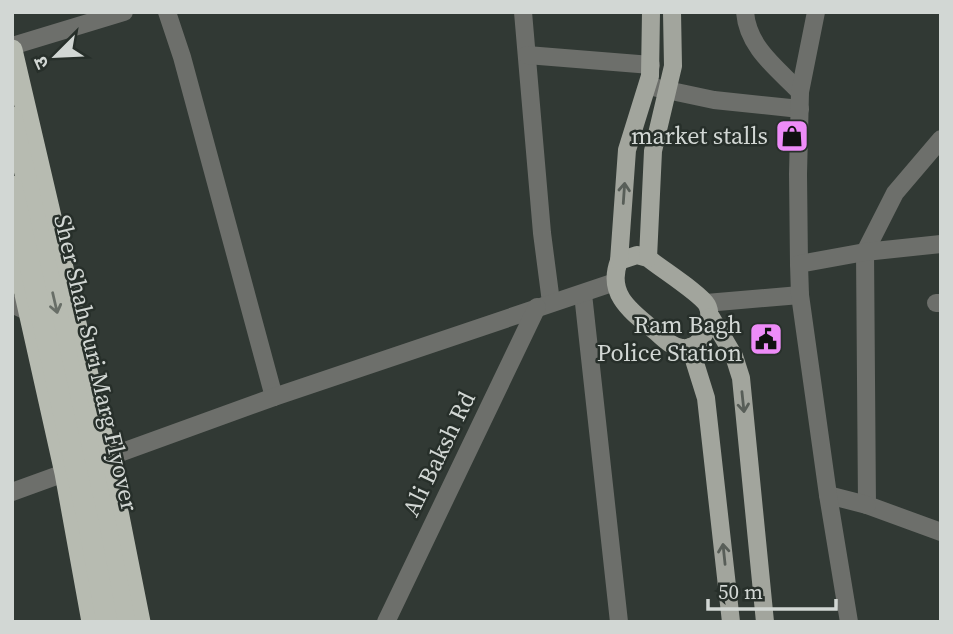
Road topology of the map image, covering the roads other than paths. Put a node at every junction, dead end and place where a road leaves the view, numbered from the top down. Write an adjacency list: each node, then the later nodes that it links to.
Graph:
1 (124, 12): 8 (street)
2 (167, 12): 30 (street)
3 (523, 12): 9 (street)
4 (651, 12): 10 (main road)
5 (672, 12): 12 (main road)
6 (745, 12): 13 (street)
7 (816, 12): 13 (street)
8 (12, 48): 31 (highway)
9 (527, 55): 10 (street); 26 (street)
10 (651, 65): 11 (main road)
11 (648, 86): 12 (street); 21 (main road, one-way to 11)
12 (669, 91): 13 (street); 20 (main road)
13 (800, 101): 22 (street)
14 (12, 117): 39 (highway, Sher Shah Suri Marg Flyover, one-way to 39, bridge)
15 (941, 139): 19 (street)
16 (12, 186): 38 (highway, Sher Shah Suri Marg Flyover, bridge)
17 (12, 236): 27 (highway)
18 (941, 244): 19 (street)
19 (865, 251): 22 (street); 35 (street)
20 (648, 258): 21 (main road); 28 (main road)
21 (619, 261): 23 (main road)
22 (799, 264): 25 (street)
23 (615, 282): 24 (street); 29 (main road)
24 (583, 294): 26 (street); 42 (street)
25 (800, 295): 28 (street); 34 (street)
26 (544, 305): 30 (street); 41 (street, Ali Baksh Rd)
27 (21, 308): 32 (highway)
28 (708, 310): 29 (main road); 44 (main road, one-way to 44)
29 (690, 347): 43 (main road, one-way to 29)
30 (274, 397): 31 (street)
31 (107, 456): 32 (street); 40 (highway)
32 (65, 472): 33 (street); 37 (highway)
33 (12, 492)
34 (828, 495): 35 (street); 45 (street)
35 (867, 505): 36 (street)
36 (941, 532)
37 (92, 622)
38 (107, 622)
39 (125, 622)
40 (140, 622)
41 (386, 622)
42 (619, 622)
43 (731, 622)
44 (765, 622)
45 (849, 622)

